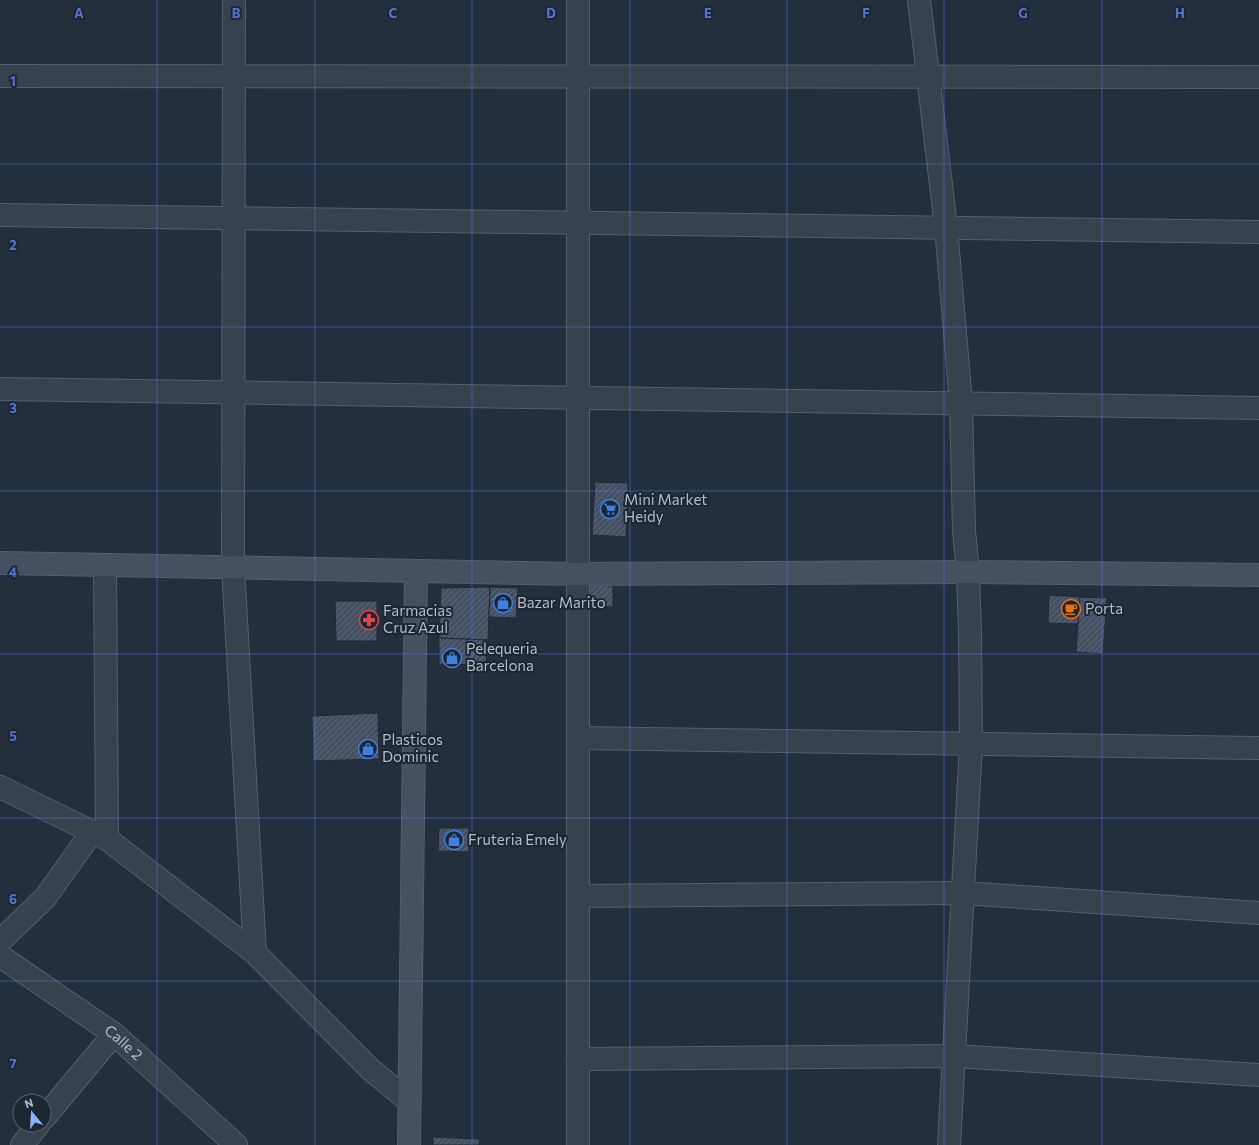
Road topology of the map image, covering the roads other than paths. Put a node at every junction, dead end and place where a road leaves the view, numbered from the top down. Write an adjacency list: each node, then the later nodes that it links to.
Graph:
1 (234, 0): 5 (street)
2 (578, 0): 6 (street)
3 (919, 0): 7 (street)
4 (0, 76): 5 (street)
5 (234, 76): 6 (street); 10 (street)
6 (578, 76): 7 (street); 11 (street)
7 (928, 77): 8 (street); 12 (street)
8 (1259, 77)
9 (0, 215): 10 (street)
10 (233, 218): 11 (street); 15 (street)
11 (578, 223): 12 (street); 16 (street)
12 (946, 227): 13 (street); 17 (street)
13 (1259, 232)
14 (0, 389): 15 (street)
15 (233, 393): 16 (street); 21 (street)
16 (578, 398): 17 (street); 24 (street)
17 (961, 403): 18 (street); 23 (street)
18 (1259, 408)
19 (0, 563): 20 (street)
20 (105, 565): 21 (street); 30 (street)
21 (233, 567): 22 (street); 35 (street)
22 (416, 571): 24 (street); 41 (street)
23 (968, 572): 24 (street); 25 (street); 27 (street)
24 (578, 574): 26 (street)
25 (1259, 575)
26 (578, 738): 27 (street); 32 (street)
27 (971, 744): 28 (street); 31 (street)
28 (1259, 748)
29 (0, 787): 30 (street)
30 (100, 835): 34 (street); 35 (street)
31 (962, 893): 32 (street); 33 (street); 38 (street)
32 (578, 896): 39 (street)
33 (1259, 913)
34 (0, 941)
35 (255, 953): 41 (street)
36 (0, 956): 37 (street, Calle 2)
37 (114, 1034): 42 (street); 45 (street, Calle 2)
38 (955, 1056): 39 (street); 40 (street); 48 (street)
39 (578, 1059): 47 (street)
40 (1259, 1075)
41 (409, 1101): 46 (street)
42 (52, 1108)
43 (32, 1133): 44 (street)
44 (22, 1145)
45 (236, 1145)
46 (409, 1145)
47 (578, 1145)
48 (950, 1145)

